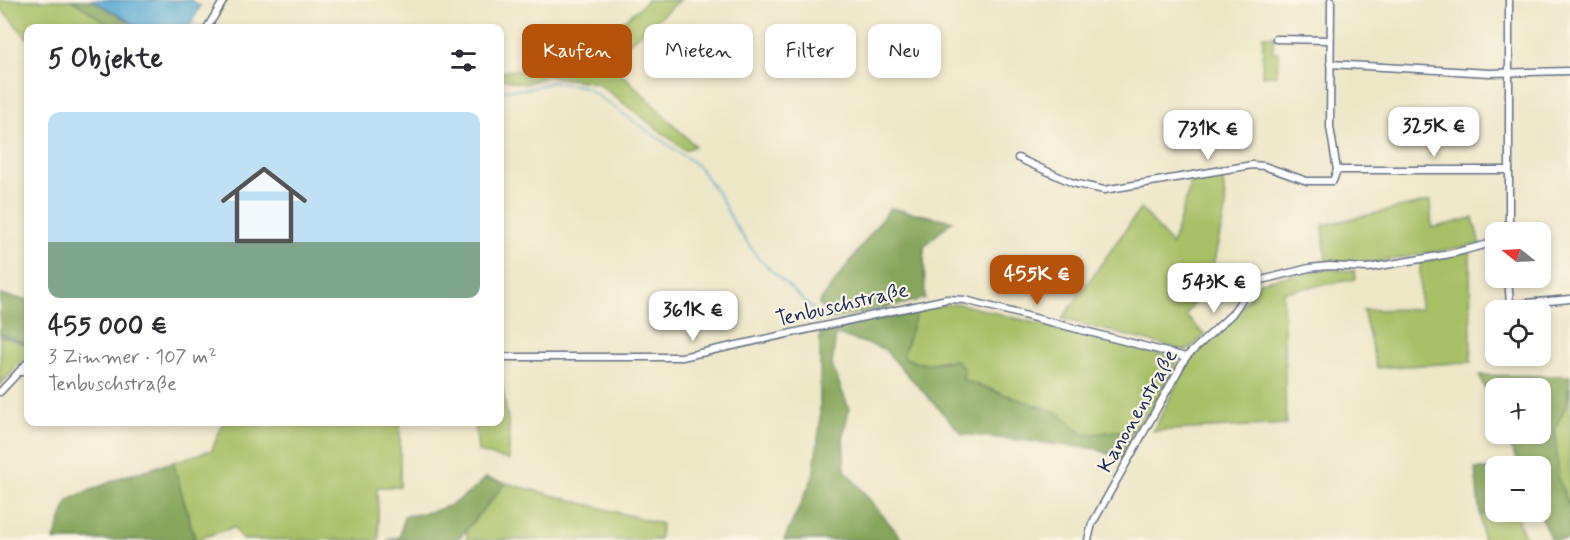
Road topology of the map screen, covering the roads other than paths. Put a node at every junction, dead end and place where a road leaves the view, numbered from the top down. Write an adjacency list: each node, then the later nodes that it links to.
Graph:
1 (224, 0): 4 (street)
2 (1331, 0): 6 (street)
3 (1509, 0): 9 (street)
4 (209, 24)
5 (1276, 39): 6 (street)
6 (1330, 39): 7 (street)
7 (1330, 64): 9 (street); 11 (street)
8 (1570, 71): 9 (street)
9 (1510, 74): 12 (street)
10 (1018, 158): 11 (street)
11 (1337, 170): 12 (street)
12 (1509, 170): 13 (street)
13 (1509, 222)
14 (1485, 245): 18 (street, Kanonenstraße)
15 (1570, 299): 16 (street)
16 (1551, 301)
17 (504, 357): 18 (street, Tenbuschstraße)
18 (1186, 357): 23 (street, Kanonenstraße)
19 (24, 366): 20 (street)
20 (19, 372): 21 (street); 22 (street)
21 (24, 372)
22 (0, 392)
23 (1088, 540)

